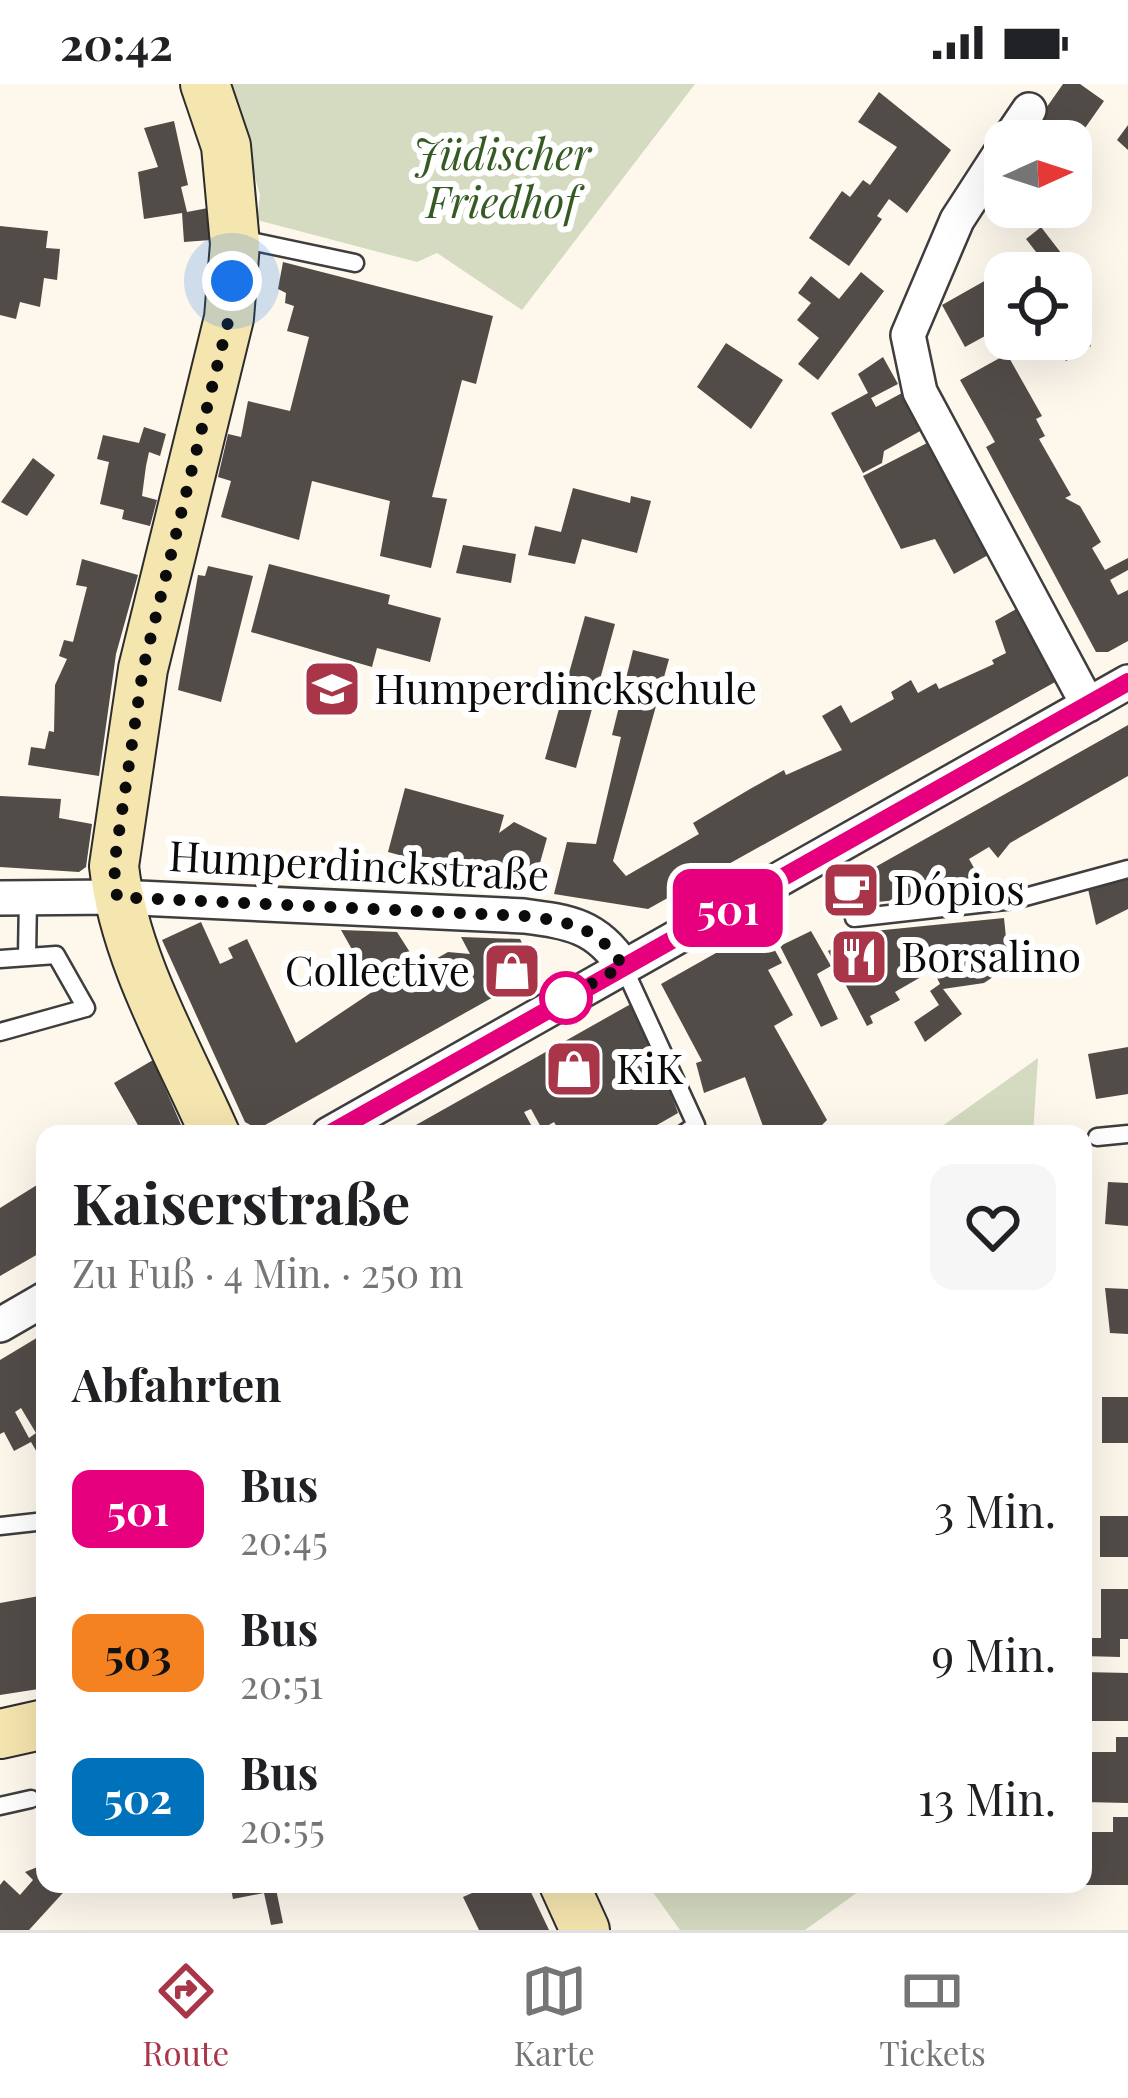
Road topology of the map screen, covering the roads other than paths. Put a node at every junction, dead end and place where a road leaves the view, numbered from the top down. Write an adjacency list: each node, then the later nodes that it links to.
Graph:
1 (205, 84): 5 (main road)
2 (1029, 110): 3 (street)
3 (1023, 120)
4 (984, 179): 8 (street)
5 (234, 237): 6 (lane); 10 (main road)
6 (355, 263)
7 (1128, 682): 8 (street)
8 (1088, 705): 15 (street)
9 (1128, 869): 12 (lane)
10 (117, 897): 11 (street, Humperdinckstraße); 15 (street, Humperdinckstraße); 17 (main road)
11 (14, 898): 13 (lane)
12 (854, 918)
13 (27, 957): 14 (lane); 16 (lane)
14 (0, 959)
15 (623, 966): 18 (street); 19 (lane)
16 (0, 1032)
17 (211, 1125)
18 (345, 1125)
19 (696, 1125)
20 (1128, 1134): 21 (lane)
21 (1096, 1137)
22 (36, 1304): 23 (street)
23 (0, 1325)
24 (36, 1522): 25 (lane)
25 (0, 1526)
26 (36, 1726): 27 (main road)
27 (0, 1734)
28 (31, 1799): 29 (lane)
29 (0, 1806)
30 (568, 1893): 31 (main road)
31 (585, 1930)

